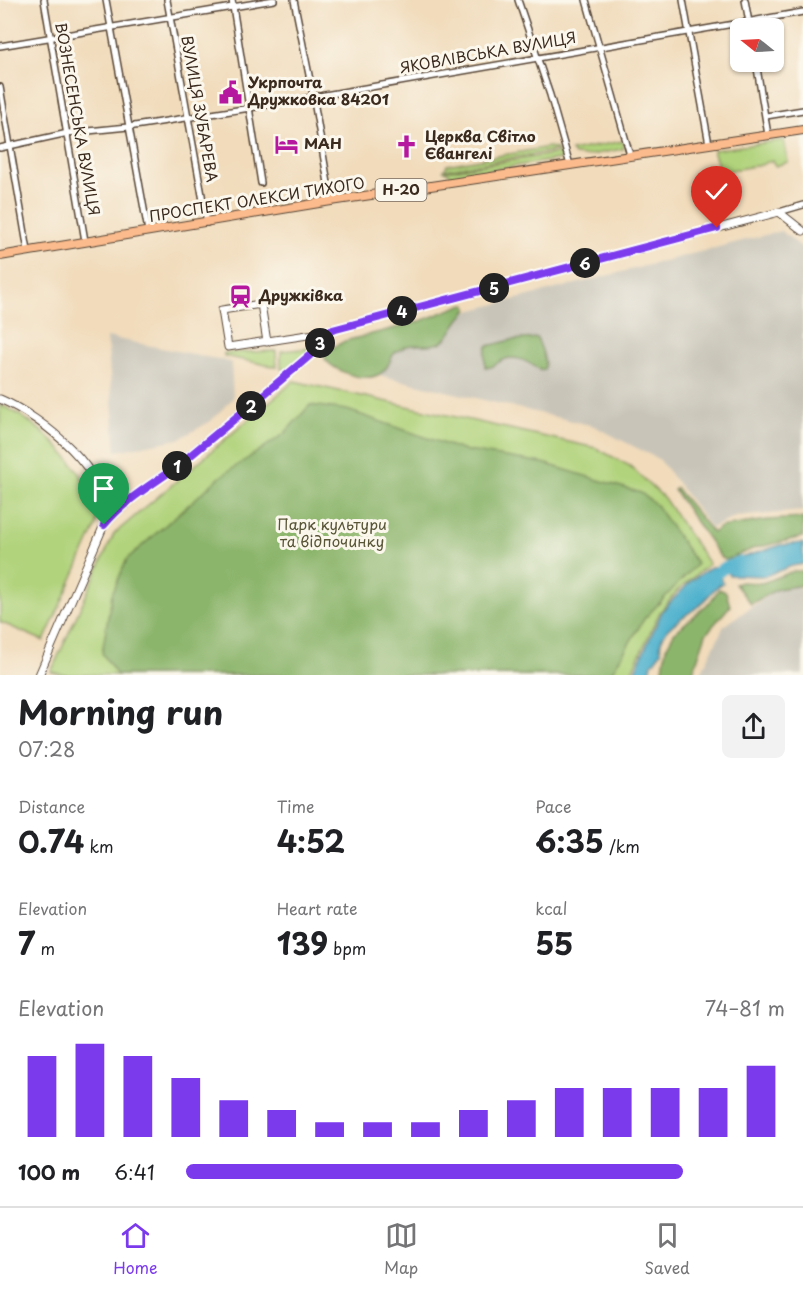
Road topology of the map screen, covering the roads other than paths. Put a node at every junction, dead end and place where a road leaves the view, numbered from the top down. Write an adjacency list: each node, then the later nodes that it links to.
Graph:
1 (44, 0): 18 (street, ВОЗНЕСЕНСЬКА ВУЛИЦЯ)
2 (106, 0): 15 (street)
3 (167, 0): 12 (street, ВУЛИЦЯ ЗУБАРЕВА)
4 (274, 0): 10 (street)
5 (294, 0): 24 (street)
6 (518, 0): 21 (street)
7 (586, 0): 20 (street)
8 (684, 0): 17 (street)
9 (745, 0): 13 (street)
10 (232, 3): 12 (street); 25 (street)
11 (803, 12): 14 (street, ЯКОВЛІВСЬКА ВУЛИЦЯ)
12 (171, 17): 15 (street); 27 (street, ВУЛИЦЯ ЗУБАРЕВА)
13 (748, 18)
14 (778, 18)
15 (112, 27): 18 (street); 29 (street)
16 (730, 27): 17 (street, ЯКОВЛІВСЬКА ВУЛИЦЯ)
17 (689, 32): 20 (street, ЯКОВЛІВСЬКА ВУЛИЦЯ); 33 (street)
18 (51, 39): 19 (street); 31 (street, ВОЗНЕСЕНСЬКА ВУЛИЦЯ)
19 (0, 46)
20 (600, 46): 21 (street, ЯКОВЛІВСЬКА ВУЛИЦЯ); 36 (street)
21 (537, 57): 24 (street, ЯКОВЛІВСЬКА ВУЛИЦЯ); 37 (street)
22 (758, 72): 28 (street)
23 (0, 87): 34 (street)
24 (314, 95): 25 (street, ЯКОВЛІВСЬКА ВУЛИЦЯ); 39 (street)
25 (250, 108): 27 (street, ЯКОВЛІВСЬКА ВУЛИЦЯ); 38 (street)
26 (803, 110): 28 (street)
27 (189, 116): 29 (street, ЯКОВЛІВСЬКА ВУЛИЦЯ); 42 (street, ВУЛИЦЯ ЗУБАРЕВА)
28 (766, 116): 32 (street)
29 (128, 127): 31 (street, ЯКОВЛІВСЬКА ВУЛИЦЯ); 43 (street)
30 (803, 130): 32 (main road, ПРОСПЕКТ ОЛЕКСИ ТИХОГО / Н-20)
31 (68, 133): 34 (street, ЯКОВЛІВСЬКА ВУЛИЦЯ); 45 (street, ВОЗНЕСЕНСЬКА ВУЛИЦЯ)
32 (768, 135): 33 (main road, ПРОСПЕКТ ОЛЕКСИ ТИХОГО / Н-20)
33 (709, 144): 36 (main road, ПРОСПЕКТ ОЛЕКСИ ТИХОГО / Н-20)
34 (10, 146): 35 (street, ЯКОВЛІВСЬКА ВУЛИЦЯ); 46 (street)
35 (0, 148)
36 (630, 155): 37 (main road, ПРОСПЕКТ ОЛЕКСИ ТИХОГО / Н-20)
37 (570, 165): 39 (main road, ПРОСПЕКТ ОЛЕКСИ ТИХОГО / Н-20)
38 (261, 183)
39 (331, 201): 42 (main road, ПРОСПЕКТ ОЛЕКСИ ТИХОГО / Н-20)
40 (803, 205): 41 (street)
41 (779, 212): 44 (street); 48 (street)
42 (207, 223): 43 (main road, ПРОСПЕКТ ОЛЕКСИ ТИХОГО / Н-20)
43 (148, 231): 45 (main road, ПРОСПЕКТ ОЛЕКСИ ТИХОГО / Н-20)
44 (803, 231)
45 (85, 241): 46 (main road, ПРОСПЕКТ ОЛЕКСИ ТИХОГО / Н-20)
46 (28, 251): 47 (main road, ПРОСПЕКТ ОЛЕКСИ ТИХОГО / Н-20)
47 (0, 256)
48 (321, 333): 49 (street); 51 (street)
49 (267, 342): 49 (street)
50 (0, 399): 51 (street)
51 (104, 525): 52 (street)
52 (39, 675)

